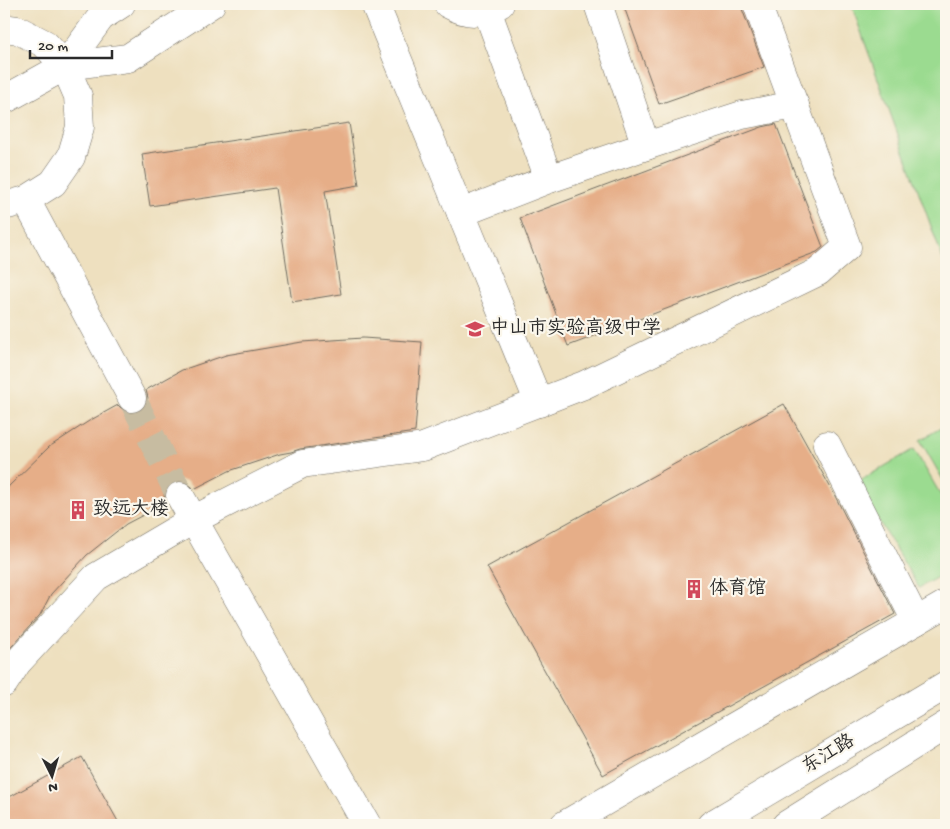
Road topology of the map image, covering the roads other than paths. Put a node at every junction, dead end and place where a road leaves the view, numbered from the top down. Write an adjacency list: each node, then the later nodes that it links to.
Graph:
1 (121, 4): 9 (street)
2 (211, 4): 9 (street)
3 (375, 4): 15 (street)
4 (448, 4): 7 (street)
5 (598, 4): 12 (street)
6 (757, 4): 11 (street)
7 (494, 7): 13 (street)
8 (4, 28): 9 (street)
9 (66, 66): 10 (street); 14 (street)
10 (4, 100)
11 (795, 105): 12 (street); 17 (street)
12 (646, 146): 13 (street)
13 (549, 179): 15 (street)
14 (15, 203): 16 (street)
15 (461, 213): 17 (street)
16 (132, 398)
17 (539, 403): 20 (street)
18 (827, 445): 22 (street)
19 (180, 496): 20 (street)
20 (193, 520): 23 (street); 26 (street)
21 (946, 604): 22 (street)
22 (916, 621): 27 (street)
23 (4, 683)
24 (946, 685): 28 (street, 东江路)
25 (946, 725): 29 (street, 东江路)
26 (367, 825)
27 (564, 825)
28 (711, 825)
29 (786, 825)

